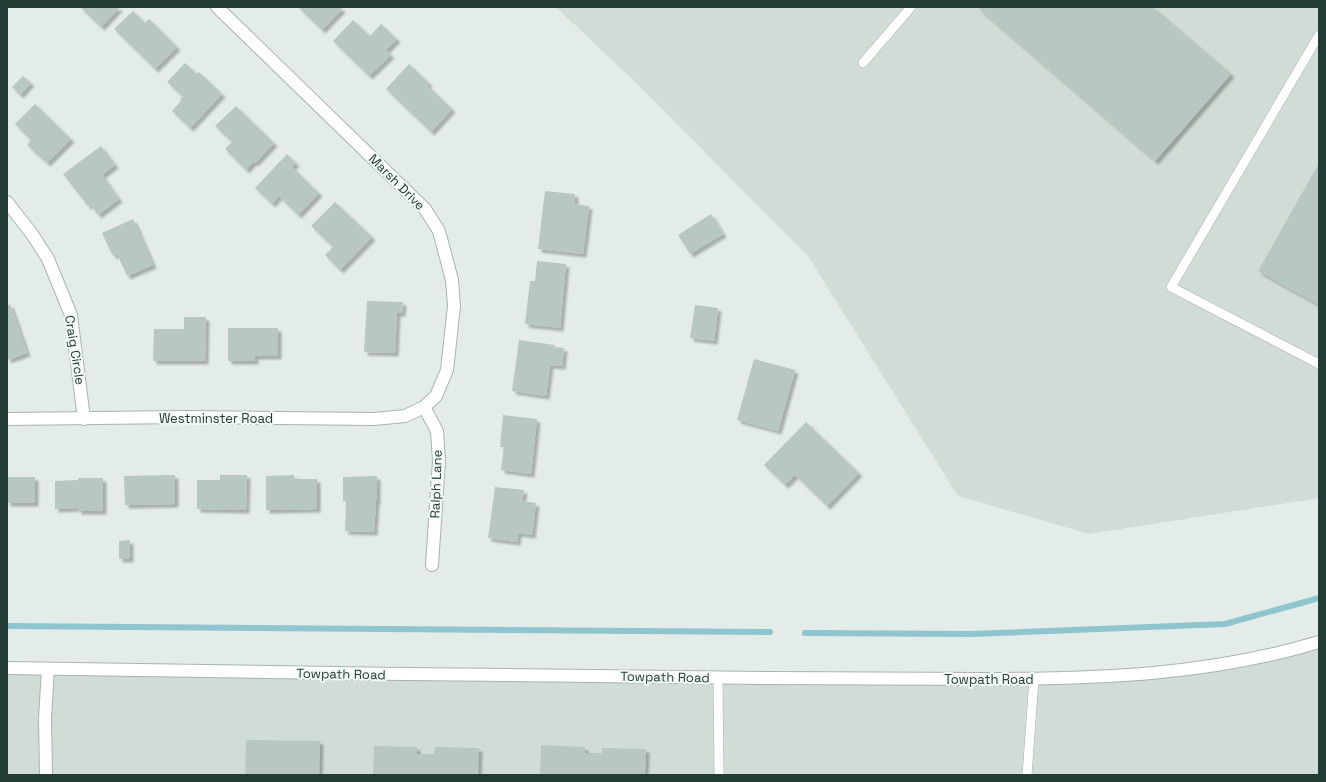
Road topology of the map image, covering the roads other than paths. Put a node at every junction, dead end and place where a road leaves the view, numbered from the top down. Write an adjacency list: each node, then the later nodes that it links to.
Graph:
1 (217, 7): 7 (street, Marsh Drive)
2 (911, 7): 4 (lane)
3 (1319, 35): 6 (lane)
4 (863, 63)
5 (7, 202): 9 (street, Craig Circle)
6 (1319, 364)
7 (424, 407): 9 (street, Westminster Road); 10 (street, Ralph Lane)
8 (7, 419): 9 (street, Westminster Road)
9 (84, 419)
10 (432, 565)
11 (1319, 642): 15 (street, Towpath Road)
12 (7, 668): 13 (street, Towpath Road)
13 (48, 669): 14 (street, Towpath Road); 16 (street)
14 (718, 678): 15 (street, Towpath Road); 17 (lane)
15 (1034, 679): 18 (lane)
16 (46, 775)
17 (719, 775)
18 (1027, 775)

